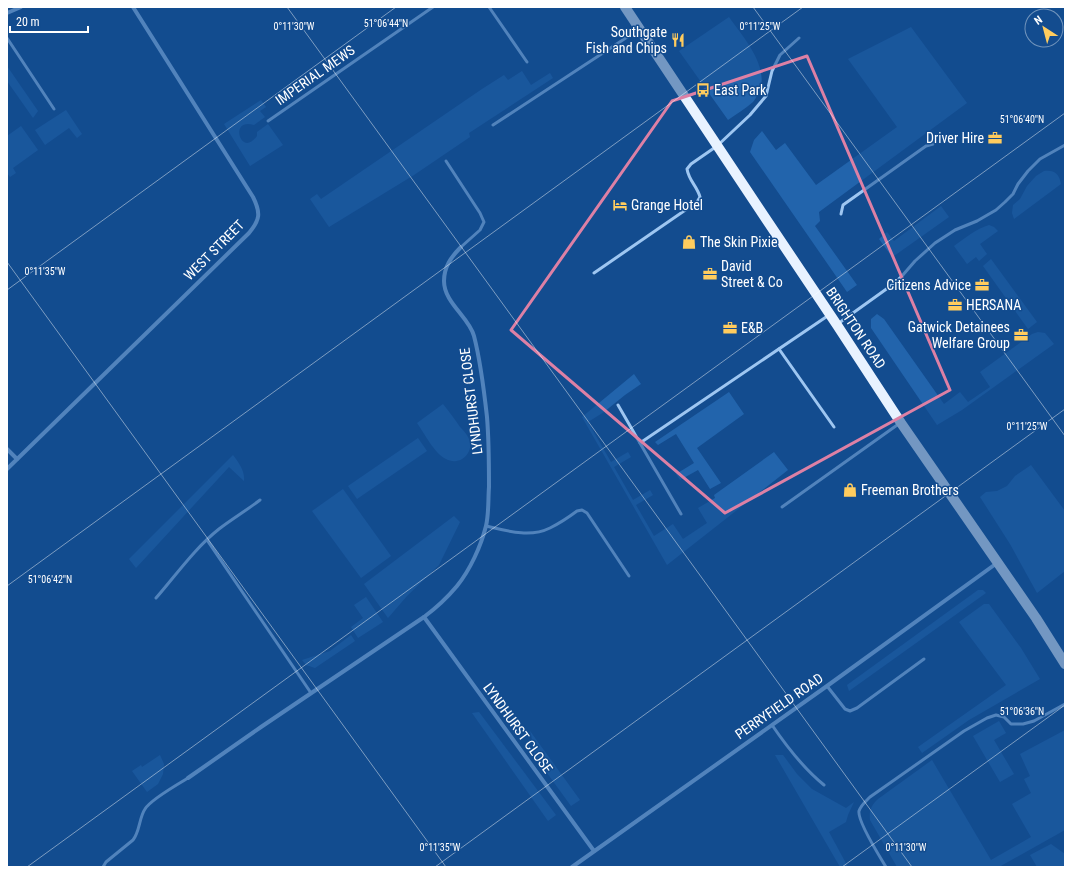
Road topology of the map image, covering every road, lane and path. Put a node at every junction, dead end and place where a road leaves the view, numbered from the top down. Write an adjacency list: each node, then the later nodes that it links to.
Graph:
1 (21, 7): 6 (street)
2 (133, 7): 29 (street, WEST STREET)
3 (433, 7): 12 (lane, IMPERIAL MEWS)
4 (488, 7): 10 (lane)
5 (625, 7): 7 (main road, BRIGHTON ROAD)
6 (7, 13)
7 (640, 29): 13 (lane); 16 (main road, BRIGHTON ROAD)
8 (7, 38): 11 (lane)
9 (799, 38): 16 (lane)
10 (527, 62)
11 (54, 109)
12 (268, 120)
13 (493, 125)
14 (933, 144): 18 (lane)
15 (1065, 145): 22 (lane)
16 (717, 146): 20 (lane); 21 (main road, BRIGHTON ROAD)
17 (446, 161): 19 (lane)
18 (841, 214)
19 (460, 247): 34 (street, LYNDHURST CLOSE)
20 (594, 273)
21 (830, 315): 22 (main road, BRIGHTON ROAD); 23 (lane)
22 (837, 325): 25 (main road, BRIGHTON ROAD)
23 (778, 349): 26 (lane); 27 (lane)
24 (618, 405): 27 (lane)
25 (901, 423): 32 (lane); 36 (main road, BRIGHTON ROAD)
26 (834, 427)
27 (640, 443): 33 (lane)
28 (7, 449): 29 (street)
29 (17, 459): 30 (street, WEST STREET)
30 (7, 469)
31 (260, 500): 35 (lane)
32 (782, 506)
33 (681, 514)
34 (486, 526): 37 (lane); 39 (street, LYNDHURST CLOSE)
35 (207, 540): 38 (lane); 43 (lane)
36 (998, 563): 41 (main road, BRIGHTON ROAD); 42 (street, PERRYFIELD ROAD)
37 (629, 576)
38 (156, 598)
39 (424, 617): 43 (street, LYNDHURST CLOSE); 48 (street, LYNDHURST CLOSE)
40 (924, 659): 42 (lane)
41 (1065, 664)
42 (827, 686): 45 (street, PERRYFIELD ROAD)
43 (311, 693): 46 (street, LYNDHURST CLOSE)
44 (1065, 704): 51 (lane)
45 (772, 725): 47 (lane); 48 (street, PERRYFIELD ROAD)
46 (188, 778): 49 (lane)
47 (824, 785)
48 (594, 851): 50 (street, PERRYFIELD ROAD)
49 (103, 867)
50 (572, 867)
51 (886, 867)

